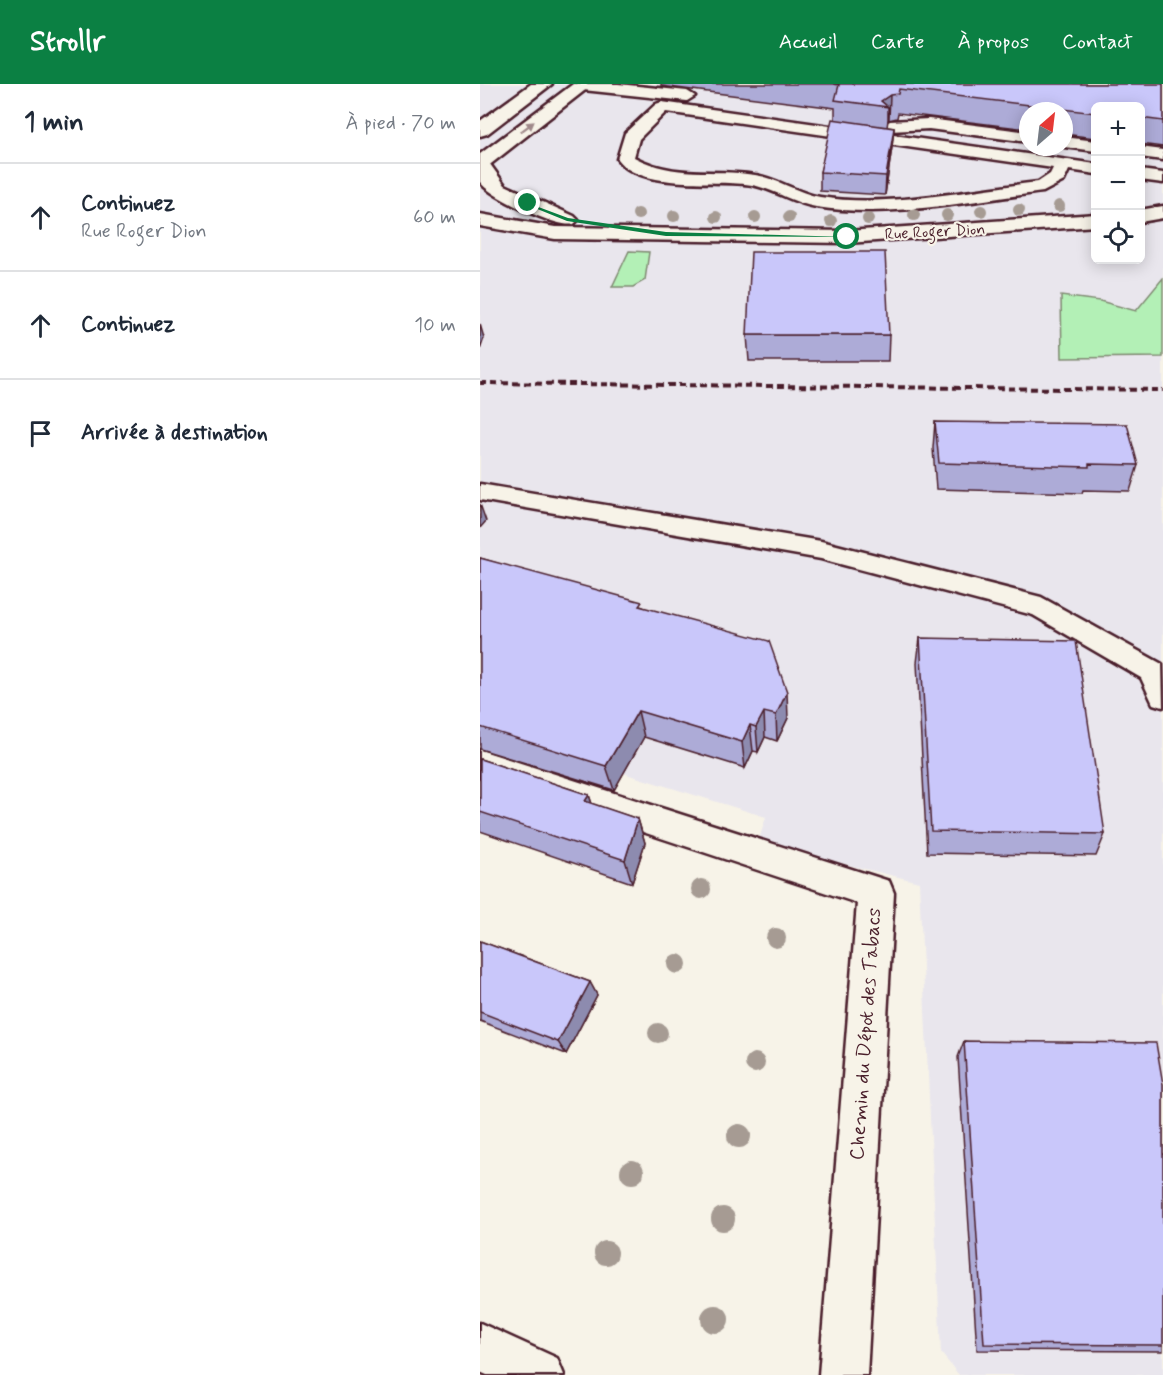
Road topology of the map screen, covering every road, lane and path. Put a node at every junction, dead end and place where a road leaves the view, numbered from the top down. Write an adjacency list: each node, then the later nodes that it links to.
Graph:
1 (543, 84): 3 (street)
2 (583, 84): 4 (lane); 9 (street, one-way to 2)
3 (480, 130)
4 (1019, 136)
5 (1073, 143): 6 (lane)
6 (1091, 145)
7 (1145, 153): 8 (lane)
8 (1163, 155)
9 (480, 163): 19 (street)
10 (1064, 164): 10 (lane); 11 (lane)
11 (1091, 168)
12 (1145, 176): 13 (lane)
13 (1163, 178)
14 (480, 200): 19 (street, Rue Roger Dion)
15 (1163, 212): 16 (street)
16 (1145, 215)
17 (480, 220): 19 (street, Rue Roger Dion)
18 (1091, 220): 19 (street, Rue Roger Dion)
19 (561, 226): 20 (street)
20 (480, 232)
21 (480, 492): 22 (lane)
22 (1163, 696)
23 (480, 764): 26 (street, Chemin du Dépot des Tabacs)
24 (480, 1347): 25 (street)
25 (540, 1375)
26 (843, 1375)

